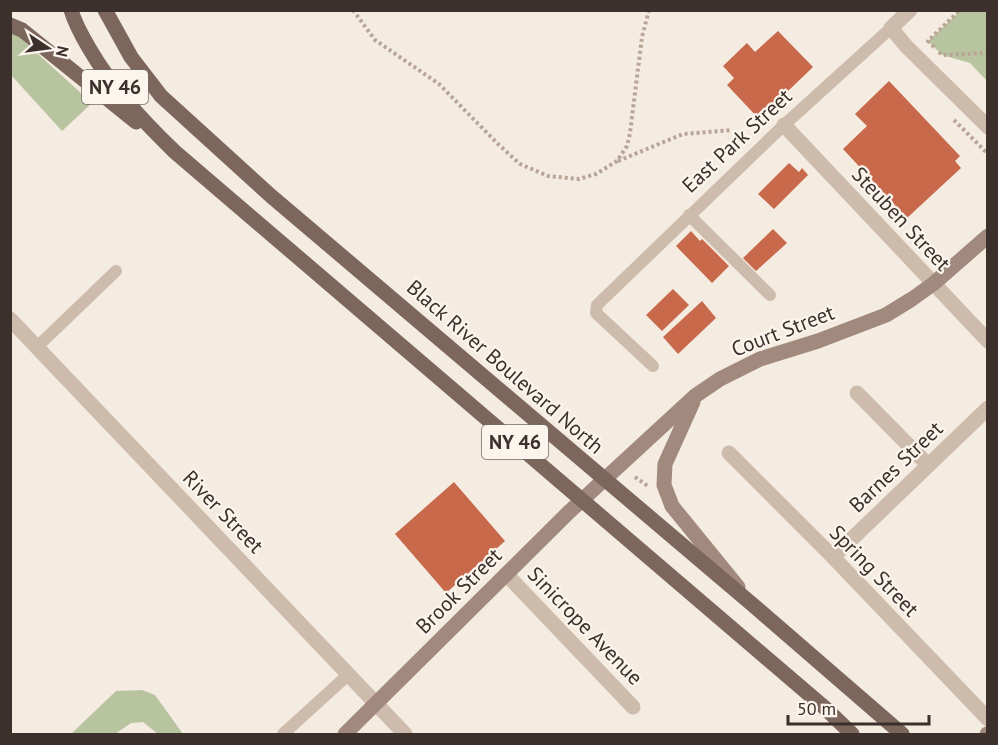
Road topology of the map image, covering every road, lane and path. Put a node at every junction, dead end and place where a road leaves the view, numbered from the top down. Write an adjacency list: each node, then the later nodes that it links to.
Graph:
1 (71, 10): 13 (main road, NY 46)
2 (105, 10): 30 (main road, Black River Boulevard North / NY 46)
3 (354, 10): 14 (path)
4 (649, 10): 14 (path)
5 (910, 10): 8 (street, East Park Street)
6 (960, 10): 9 (path)
7 (10, 25): 13 (main road)
8 (891, 28): 10 (lane, East Park Street); 11 (street)
9 (987, 53)
10 (784, 125): 15 (lane, East Park Street); 18 (street, Steuben Street)
11 (987, 127)
12 (732, 130): 14 (path)
13 (175, 152): 32 (main road, NY 46)
14 (617, 161)
15 (689, 215): 19 (lane); 23 (lane, East Park Street)
16 (987, 236): 18 (street, Court Street)
17 (116, 271): 22 (lane)
18 (933, 284): 21 (street, Steuben Street); 25 (street, Court Street)
19 (770, 294)
20 (10, 319): 22 (street, River Street)
21 (987, 340)
22 (37, 347): 36 (street, River Street)
23 (653, 366)
24 (857, 393): 28 (street)
25 (695, 396): 30 (street, Court Street); 35 (street)
26 (987, 408): 28 (street, Barnes Street)
27 (729, 453): 33 (street, Spring Street)
28 (928, 465): 33 (street, Barnes Street)
29 (635, 477): 31 (path)
30 (604, 480): 32 (street, Brook Street); 35 (main road, Black River Boulevard North / NY 46)
31 (654, 491)
32 (582, 500): 34 (street, Brook Street); 43 (main road, NY 46)
33 (833, 557): 39 (street, Spring Street)
34 (506, 574): 37 (street, Brook Street); 38 (street, Sinicrope Avenue)
35 (753, 605): 44 (main road, Black River Boulevard North / NY 46)
36 (349, 674): 37 (street, River Street); 40 (lane)
37 (376, 703): 41 (street, Brook Street); 42 (street, River Street)
38 (633, 707)
39 (987, 719)
40 (283, 735)
41 (345, 735)
42 (405, 735)
43 (852, 735)
44 (902, 735)

